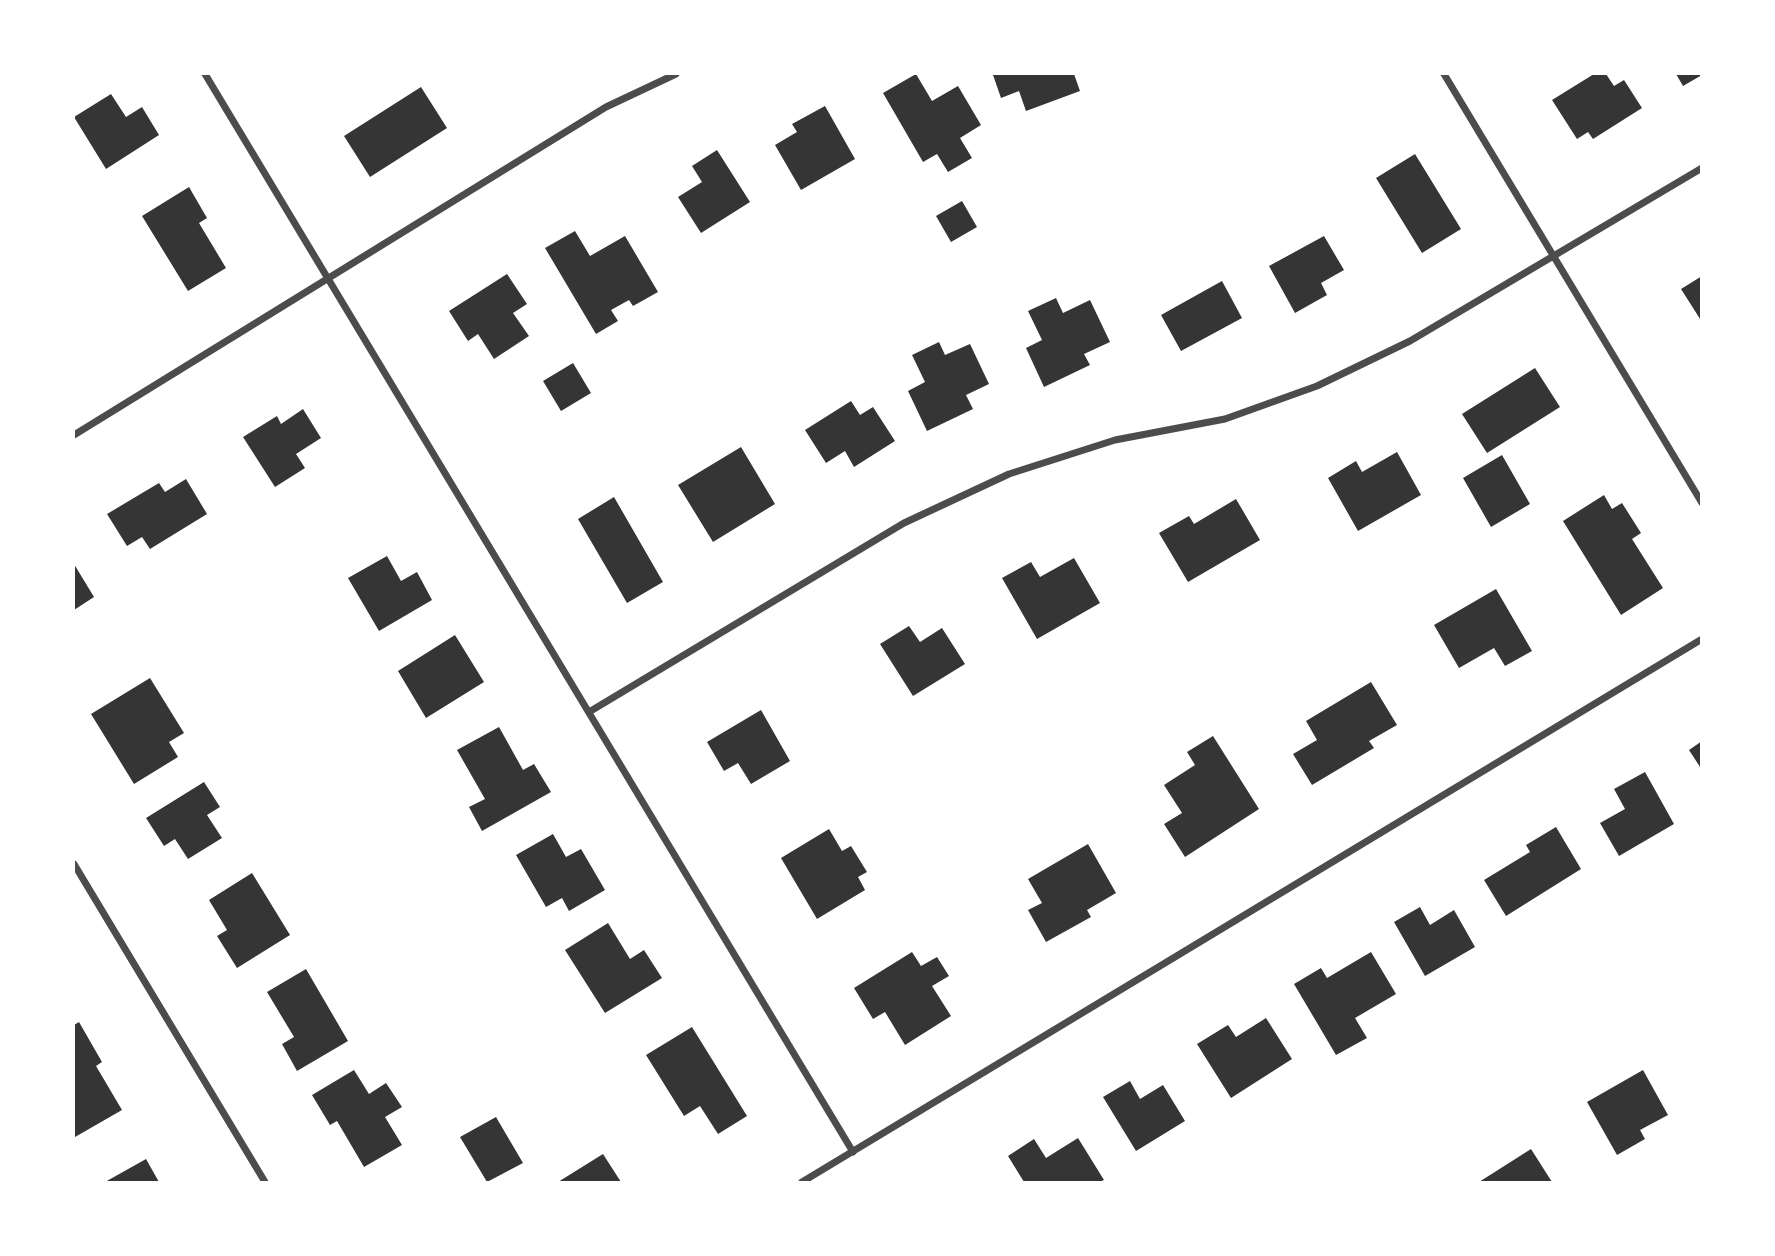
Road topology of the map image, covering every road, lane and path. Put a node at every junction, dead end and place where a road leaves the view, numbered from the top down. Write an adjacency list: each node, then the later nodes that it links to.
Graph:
1 (205, 74): 6 (street)
2 (676, 74): 6 (street)
3 (1444, 74): 5 (street)
4 (1702, 168): 5 (street)
5 (1553, 256): 8 (street); 10 (street)
6 (328, 278): 7 (street); 10 (street)
7 (74, 435)
8 (1702, 503)
9 (1702, 639): 12 (street)
10 (589, 712): 12 (street)
11 (74, 864): 13 (street)
12 (853, 1152): 14 (street)
13 (265, 1182)
14 (802, 1182)

